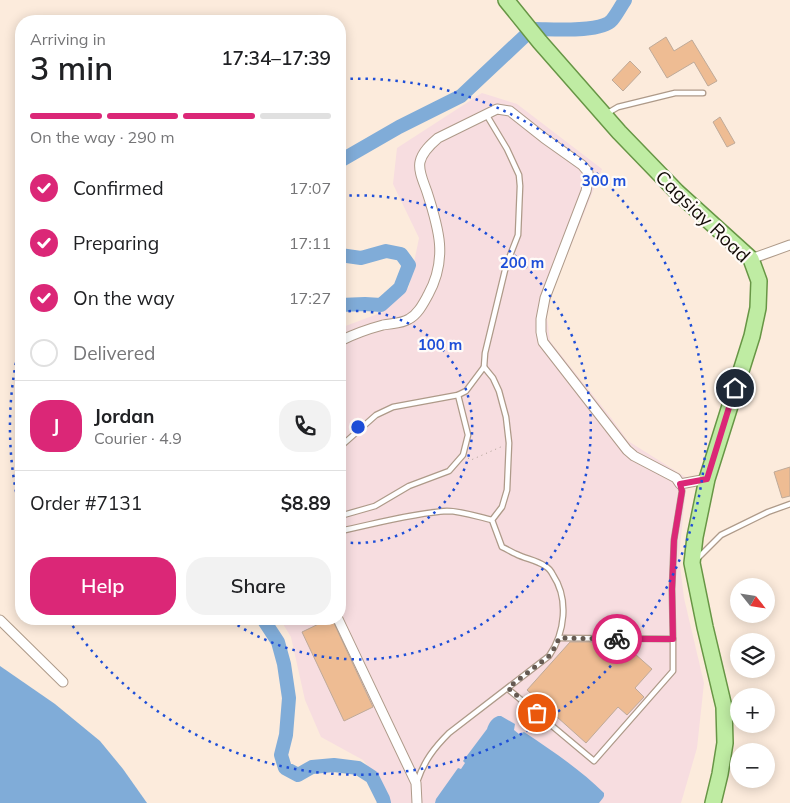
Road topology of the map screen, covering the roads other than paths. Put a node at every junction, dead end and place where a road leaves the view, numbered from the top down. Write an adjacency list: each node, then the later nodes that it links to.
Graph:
1 (506, 0): 4 (main road, Cagsiay Road)
2 (703, 93): 4 (lane)
3 (486, 114): 7 (street); 8 (lane); 12 (street)
4 (604, 115): 6 (main road, Cagsiay Road)
5 (790, 245): 6 (street)
6 (751, 259): 11 (main road, Cagsiay Road)
7 (346, 338)
8 (484, 367): 9 (lane); 15 (lane)
9 (458, 395): 10 (lane); 14 (lane)
10 (346, 442)
11 (707, 479): 12 (street); 17 (main road, Cagsiay Road)
12 (680, 484): 21 (lane)
13 (790, 504): 17 (lane)
14 (346, 514)
15 (492, 520): 16 (lane); 20 (lane)
16 (346, 529)
17 (692, 563): 26 (main road, Cagsiay Road)
18 (0, 620): 22 (street)
19 (341, 625): 24 (street)
20 (559, 638): 21 (lane); 23 (lane)
21 (673, 639): 23 (lane)
22 (63, 682)
23 (508, 688): 24 (lane)
24 (416, 783): 25 (street)
25 (417, 803)
26 (713, 803)

